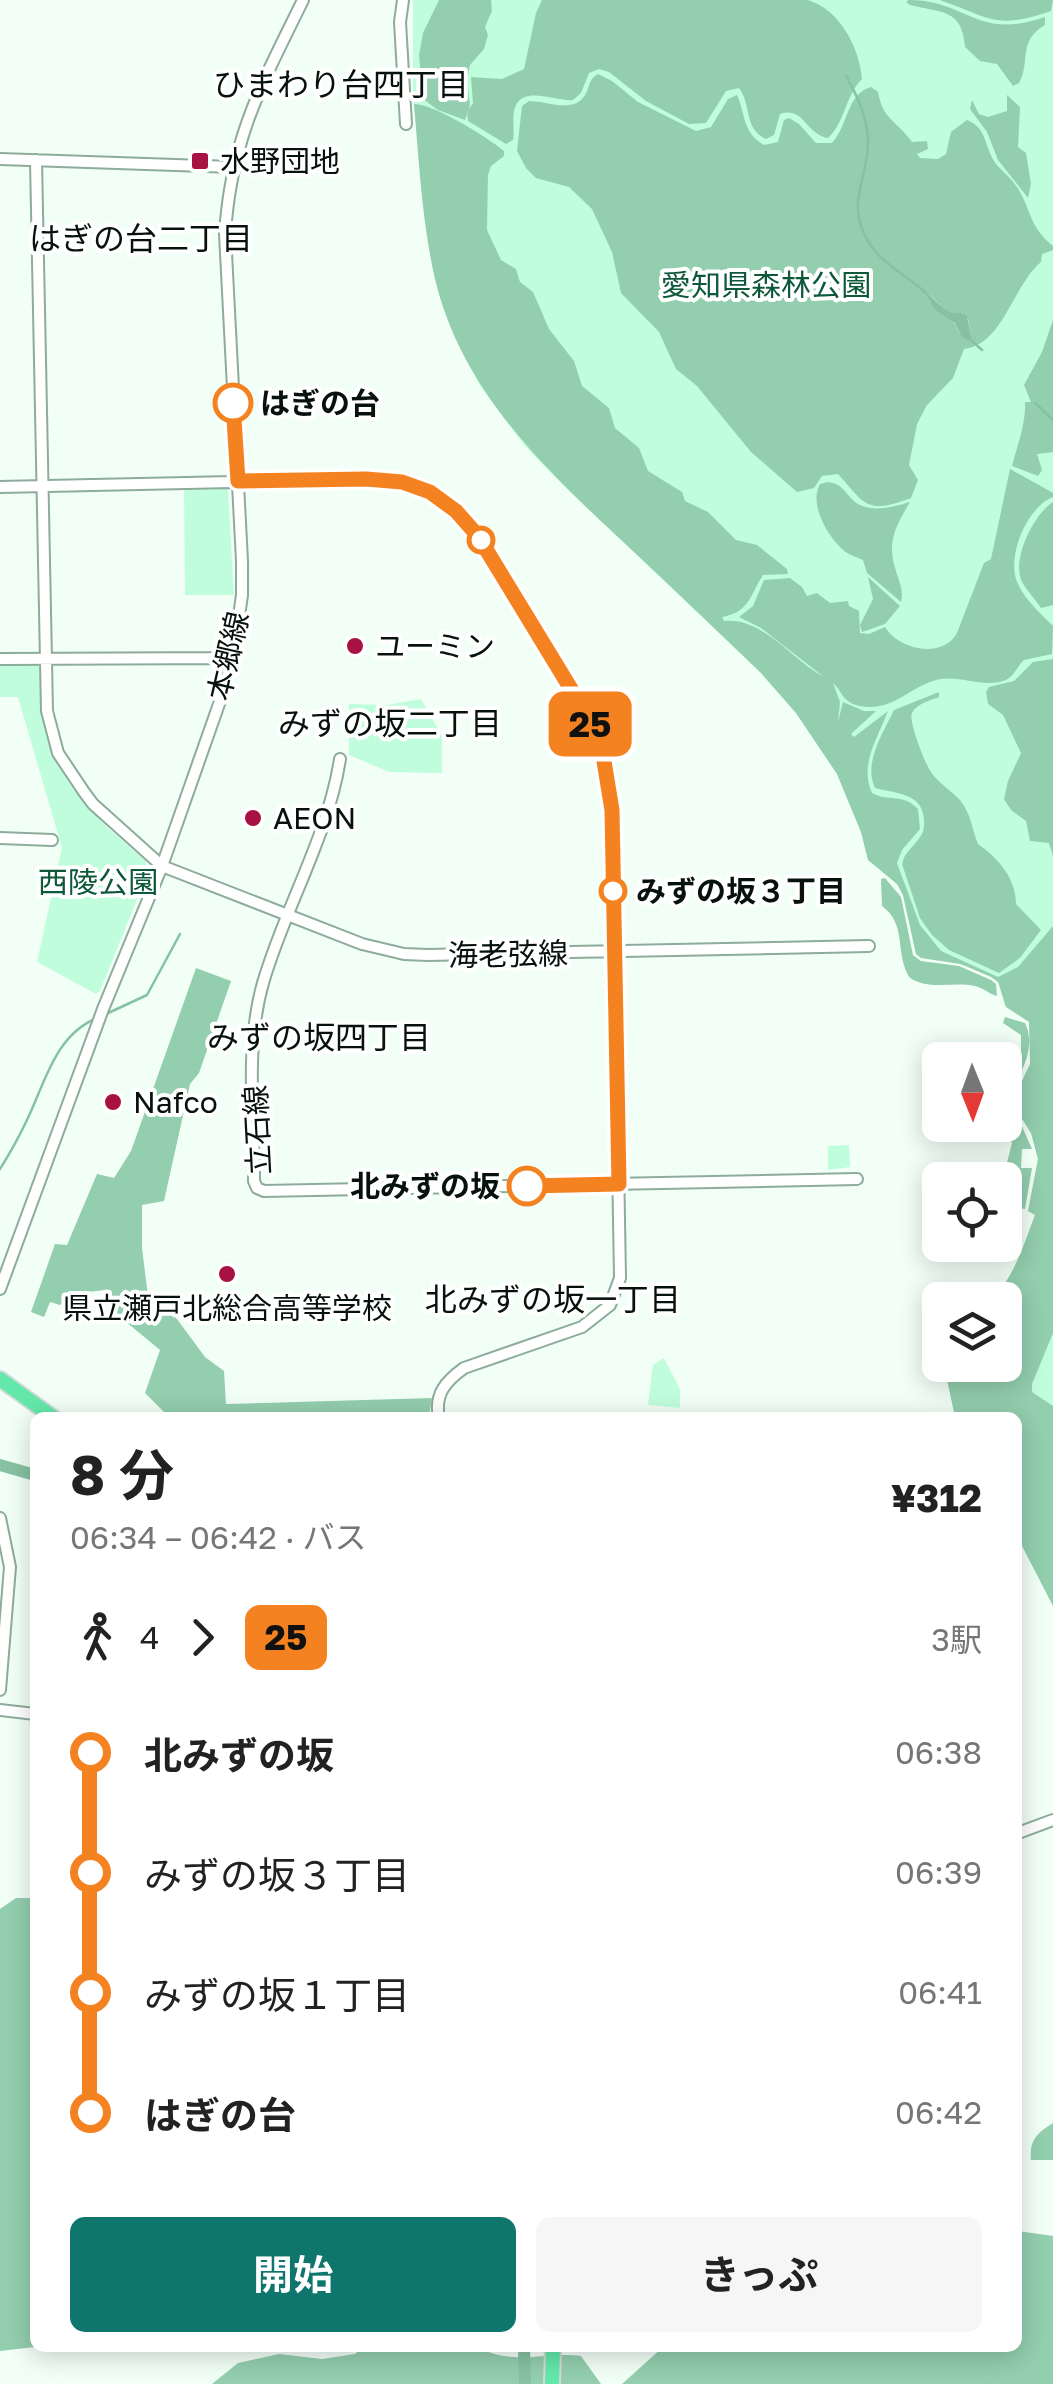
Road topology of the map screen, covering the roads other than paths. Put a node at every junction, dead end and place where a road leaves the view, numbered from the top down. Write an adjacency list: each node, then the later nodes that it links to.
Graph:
1 (303, 0): 6 (street, 本郷線)
2 (402, 0): 3 (street)
3 (406, 124)
4 (0, 159): 5 (street)
5 (36, 160): 6 (street); 8 (street)
6 (234, 166): 7 (street, 本郷線)
7 (238, 481): 8 (street); 11 (street, 本郷線); 19 (street)
8 (43, 486): 9 (street); 10 (street)
9 (0, 488)
10 (47, 658): 11 (street); 12 (street); 16 (street)
11 (233, 658): 16 (street, 本郷線)
12 (0, 659)
13 (340, 759): 17 (street)
14 (0, 838): 15 (street)
15 (52, 840)
16 (162, 866): 17 (street, 海老弦線); 22 (street, 本郷線)
17 (289, 916): 19 (street, 海老弦線); 21 (street, 立石線)
18 (869, 946): 19 (street, 海老弦線)
19 (613, 952): 21 (street)
20 (858, 1179): 21 (street)
21 (619, 1184): 25 (street)
22 (0, 1289)
23 (0, 1379): 24 (highway)
24 (46, 1412)
25 (439, 1412)
26 (0, 1518): 27 (street)
27 (5, 1600): 28 (street)
28 (0, 1690)
29 (0, 1710): 30 (street)
30 (30, 1713)
31 (1053, 1820): 32 (street)
32 (1022, 1832)
33 (553, 2352): 34 (highway)
34 (552, 2384)

